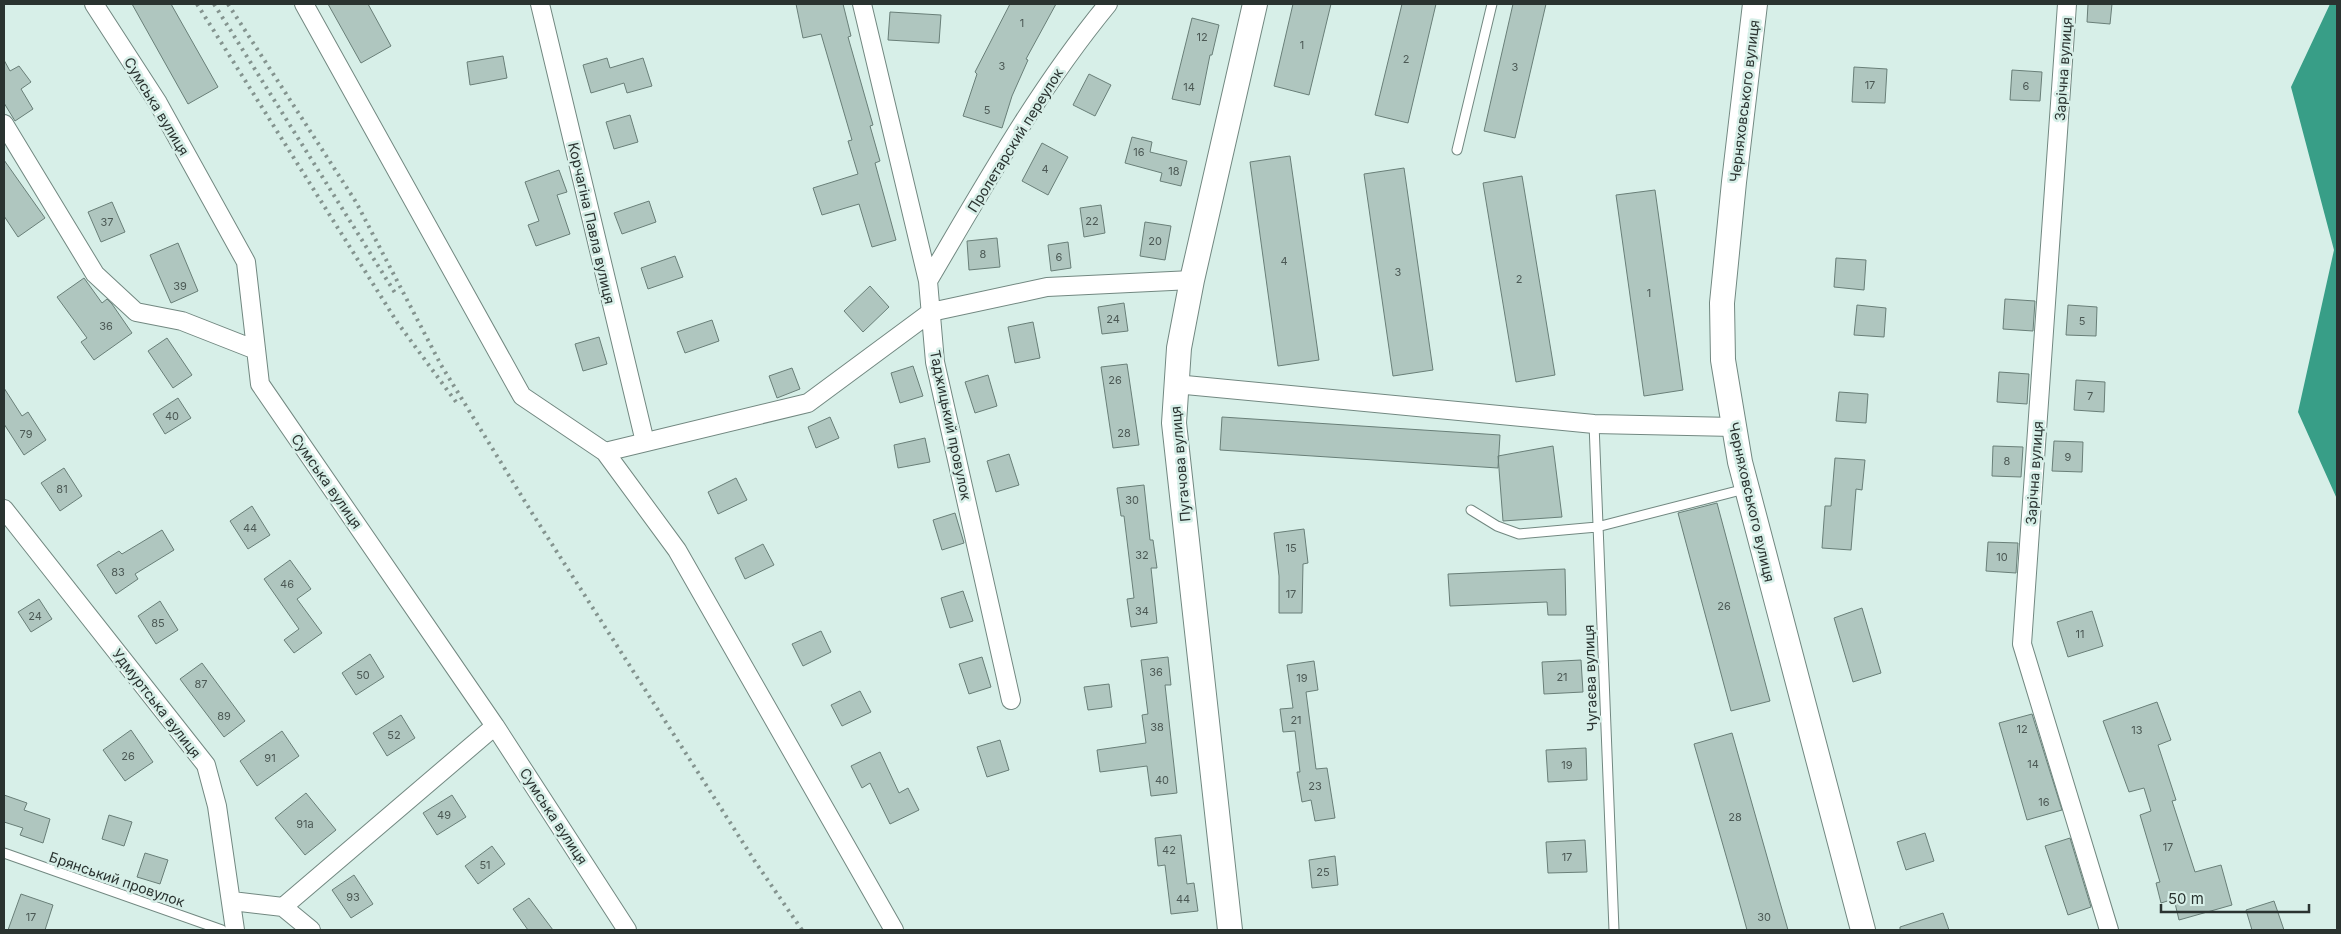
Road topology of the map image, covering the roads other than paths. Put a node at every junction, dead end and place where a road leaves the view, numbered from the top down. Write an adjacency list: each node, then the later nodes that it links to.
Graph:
1 (94, 4): 15 (street, Сумська вулиця)
2 (304, 4): 20 (street)
3 (540, 4): 19 (street, Корчагіна Павла вулиця)
4 (862, 4): 12 (street, Таджицький провулок)
5 (1108, 4): 12 (street, Пролетарский переулок)
6 (1255, 4): 13 (street, Пугачова вулиця)
7 (1492, 4): 11 (lane)
8 (1755, 4): 18 (street, Черняховського вулиця)
9 (2067, 4): 40 (street, Зарічна вулиця)
10 (4, 124): 15 (street)
11 (1458, 150)
12 (928, 280): 14 (street, Таджицький провулок)
13 (1192, 280): 14 (street); 16 (street, Пугачова вулиця)
14 (931, 312): 19 (street); 27 (street, Таджицький провулок)
15 (256, 350): 28 (street, Сумська вулиця)
16 (1175, 384): 17 (street); 37 (street, Пугачова вулиця)
17 (1594, 424): 18 (street); 24 (lane, Чугаєва вулиця)
18 (1734, 427): 21 (street, Черняховського вулиця)
19 (644, 442): 20 (street)
20 (605, 452): 36 (street)
21 (1747, 488): 24 (lane); 39 (street, Черняховського вулиця)
22 (4, 509): 26 (street, Удмуртська вулиця)
23 (1471, 510): 24 (lane)
24 (1597, 526): 38 (lane, Чугаєва вулиця)
25 (4, 530): 26 (street)
26 (24, 536): 30 (street, Удмуртська вулиця)
27 (1011, 700)
28 (496, 726): 31 (street); 35 (street, Сумська вулиця)
29 (4, 853): 32 (lane, Брянський провулок)
30 (232, 901): 31 (street); 33 (street, Удмуртська вулиця)
31 (283, 907): 34 (street)
32 (222, 930)
33 (235, 930)
34 (311, 930)
35 (627, 930)
36 (894, 930)
37 (1230, 930)
38 (1614, 930)
39 (1863, 930)
40 (2109, 930)

